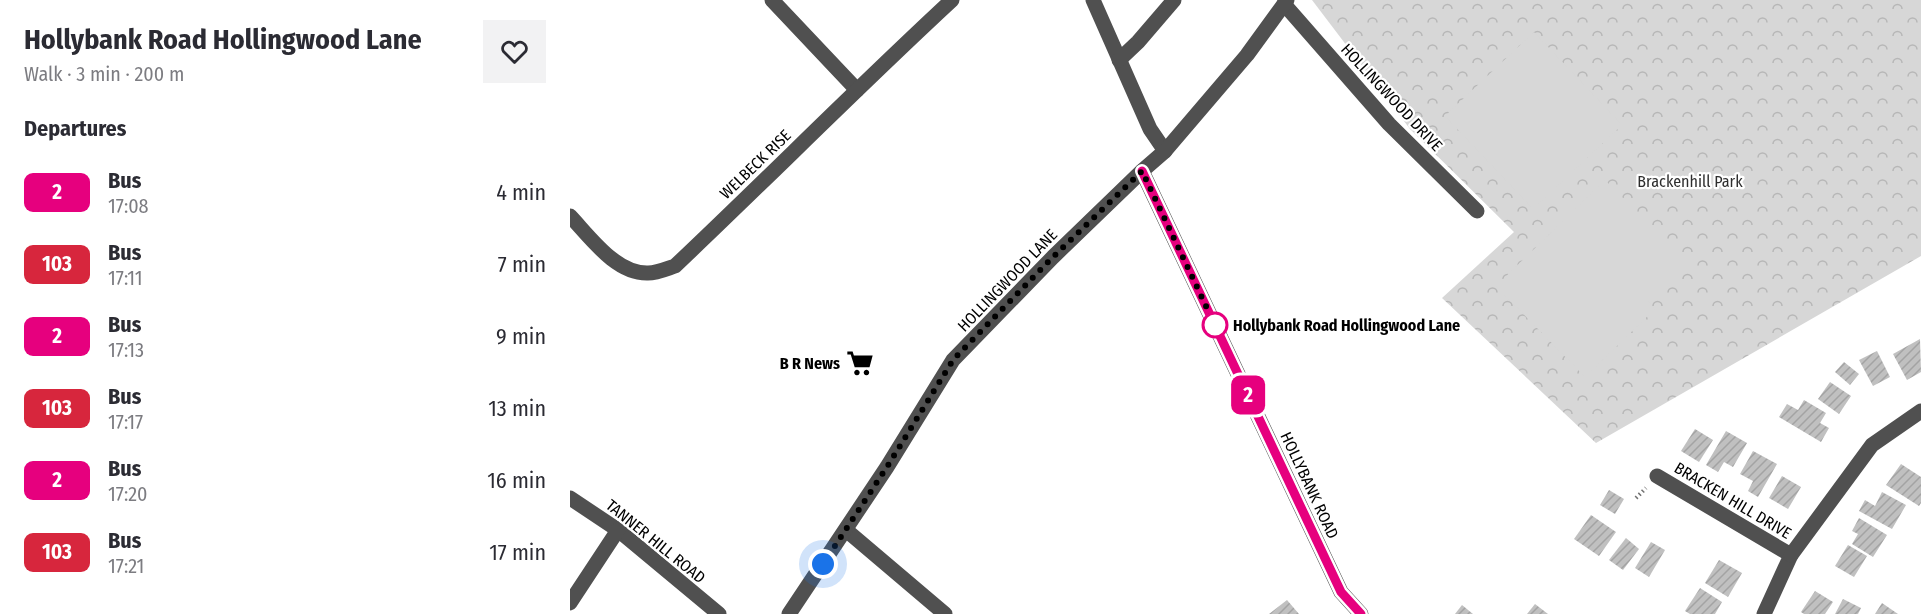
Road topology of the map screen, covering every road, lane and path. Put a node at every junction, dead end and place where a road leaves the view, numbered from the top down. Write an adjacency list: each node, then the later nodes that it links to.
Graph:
1 (772, 0): 7 (street)
2 (952, 0): 7 (street, WELBECK RISE)
3 (1093, 0): 6 (street)
4 (1174, 0): 6 (street)
5 (1285, 2): 8 (street, HOLLINGWOOD LANE); 10 (street, HOLLINGWOOD DRIVE)
6 (1119, 60): 8 (street)
7 (857, 90): 11 (street, WELBECK RISE)
8 (1165, 152): 9 (street, HOLLINGWOOD LANE)
9 (1142, 171): 16 (street, HOLLINGWOOD LANE); 22 (street, HOLLYBANK ROAD)
10 (1477, 211)
11 (570, 216)
12 (1921, 411): 17 (street, BRACKEN HILL DRIVE)
13 (1657, 476): 17 (street, BRACKEN HILL DRIVE)
14 (570, 498): 15 (street, TANNER HILL ROAD)
15 (618, 530): 18 (street); 19 (street, TANNER HILL ROAD)
16 (846, 530): 20 (street, HOLLINGWOOD LANE); 21 (street)
17 (1791, 555): 23 (street, BRACKEN HILL DRIVE)
18 (570, 603)
19 (719, 614)
20 (789, 614)
21 (945, 614)
22 (1361, 614)
23 (1764, 614)

